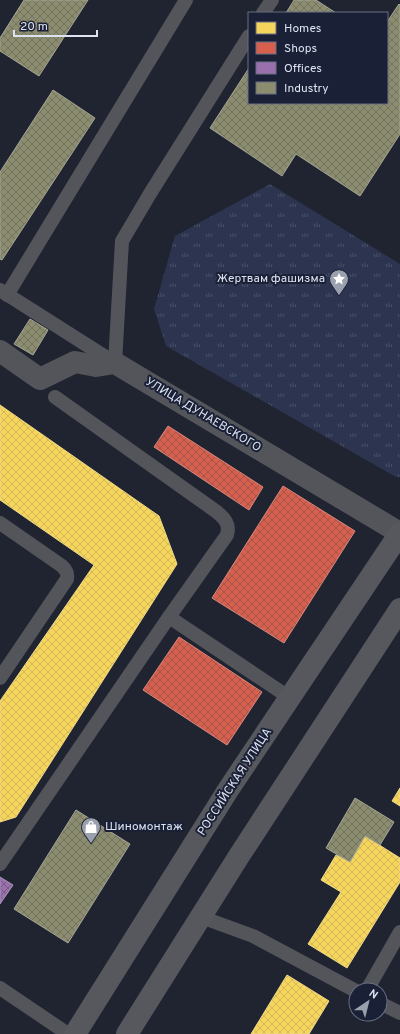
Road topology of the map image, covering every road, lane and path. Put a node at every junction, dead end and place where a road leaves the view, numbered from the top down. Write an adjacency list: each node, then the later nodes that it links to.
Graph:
1 (186, 0): 5 (lane)
2 (272, 0): 3 (lane)
3 (264, 12)
4 (248, 38): 7 (lane)
5 (4, 293): 7 (lane)
6 (0, 351): 7 (street)
7 (115, 363): 10 (street, УЛИЦА ДУНАЕВСКОГО)
8 (55, 397): 12 (lane)
9 (0, 523): 13 (lane)
10 (400, 533): 14 (main road, РОССИЙСКАЯ УЛИЦА)
11 (400, 609): 16 (main road)
12 (169, 617): 14 (lane); 15 (lane)
13 (0, 678)
14 (290, 698): 25 (main road, РОССИЙСКАЯ УЛИЦА)
15 (0, 864)
16 (201, 917): 19 (lane); 23 (main road)
17 (400, 932): 18 (lane)
18 (372, 982)
19 (348, 987)
20 (0, 988): 24 (lane)
21 (388, 1007): 22 (lane)
22 (400, 1013)
23 (125, 1033)
24 (68, 1034)
25 (75, 1034)

